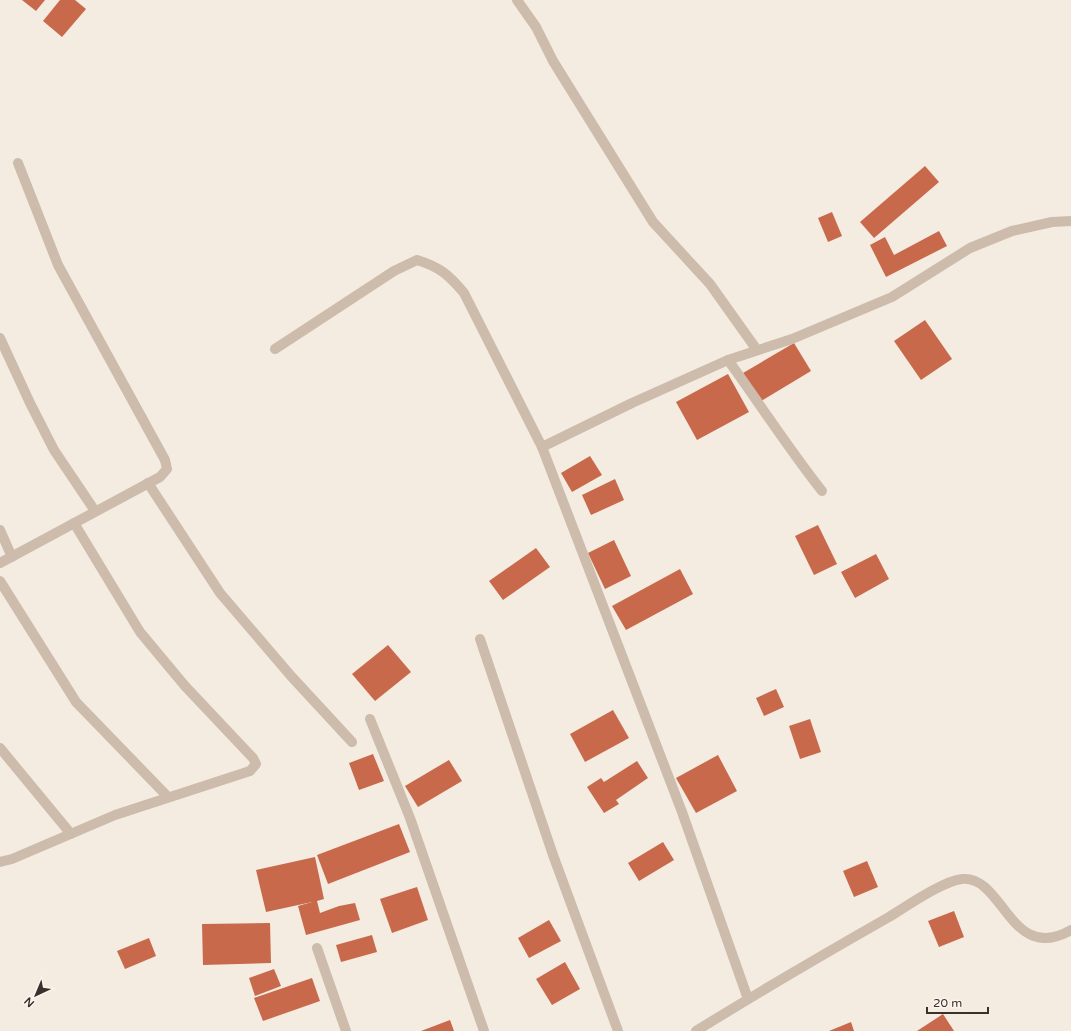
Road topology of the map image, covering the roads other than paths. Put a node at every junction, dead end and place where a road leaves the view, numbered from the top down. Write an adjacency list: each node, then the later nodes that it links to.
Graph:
1 (517, 0): 6 (street)
2 (18, 163): 9 (street)
3 (1071, 221): 6 (street)
4 (0, 338): 11 (street)
5 (275, 349): 8 (street)
6 (757, 350): 7 (street)
7 (728, 360): 8 (street); 10 (street)
8 (542, 447): 26 (street)
9 (148, 483): 11 (street); 19 (street)
10 (822, 491)
11 (95, 511): 12 (street)
12 (74, 523): 14 (street); 21 (street)
13 (0, 530): 14 (street)
14 (12, 557): 15 (street)
15 (0, 563)
16 (0, 581): 21 (street)
17 (480, 639): 29 (street)
18 (370, 719): 28 (street)
19 (352, 742)
20 (0, 748): 22 (street)
21 (168, 798): 22 (street)
22 (71, 834): 23 (street)
23 (0, 862)
24 (1071, 930): 26 (street)
25 (317, 948): 27 (street)
26 (748, 999): 30 (street)
27 (346, 1031)
28 (484, 1031)
29 (618, 1031)
30 (696, 1031)

